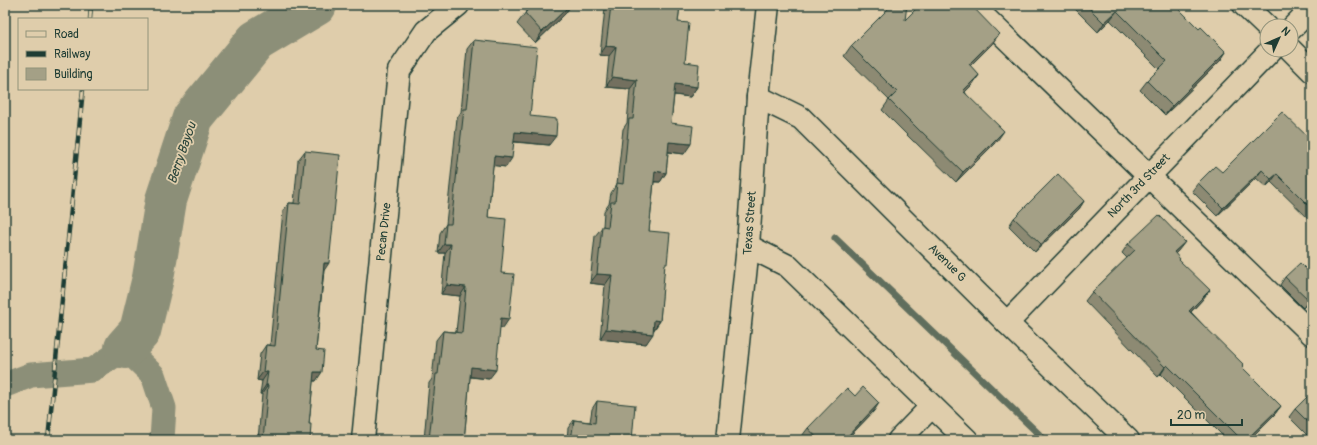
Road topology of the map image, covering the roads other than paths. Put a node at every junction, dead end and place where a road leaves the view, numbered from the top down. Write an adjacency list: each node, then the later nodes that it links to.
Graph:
1 (458, 5): 17 (street, Pecan Drive)
2 (768, 5): 11 (street, Texas Street)
3 (972, 5): 12 (street)
4 (1244, 5): 6 (street)
5 (1312, 8): 7 (street)
6 (1259, 19)
7 (1299, 21)
8 (1263, 58): 12 (street, North 3rd Street)
9 (1298, 58): 10 (street)
10 (1312, 71)
11 (758, 97): 13 (street, Texas Street); 14 (street, Avenue G)
12 (1149, 176): 14 (street, North 3rd Street); 15 (street)
13 (748, 246): 16 (street); 18 (street, Texas Street)
14 (1007, 323): 21 (street, Avenue G)
15 (1312, 334)
16 (932, 406): 19 (street); 20 (street)
17 (363, 440)
18 (728, 440)
19 (899, 440)
20 (968, 440)
21 (1128, 440)

